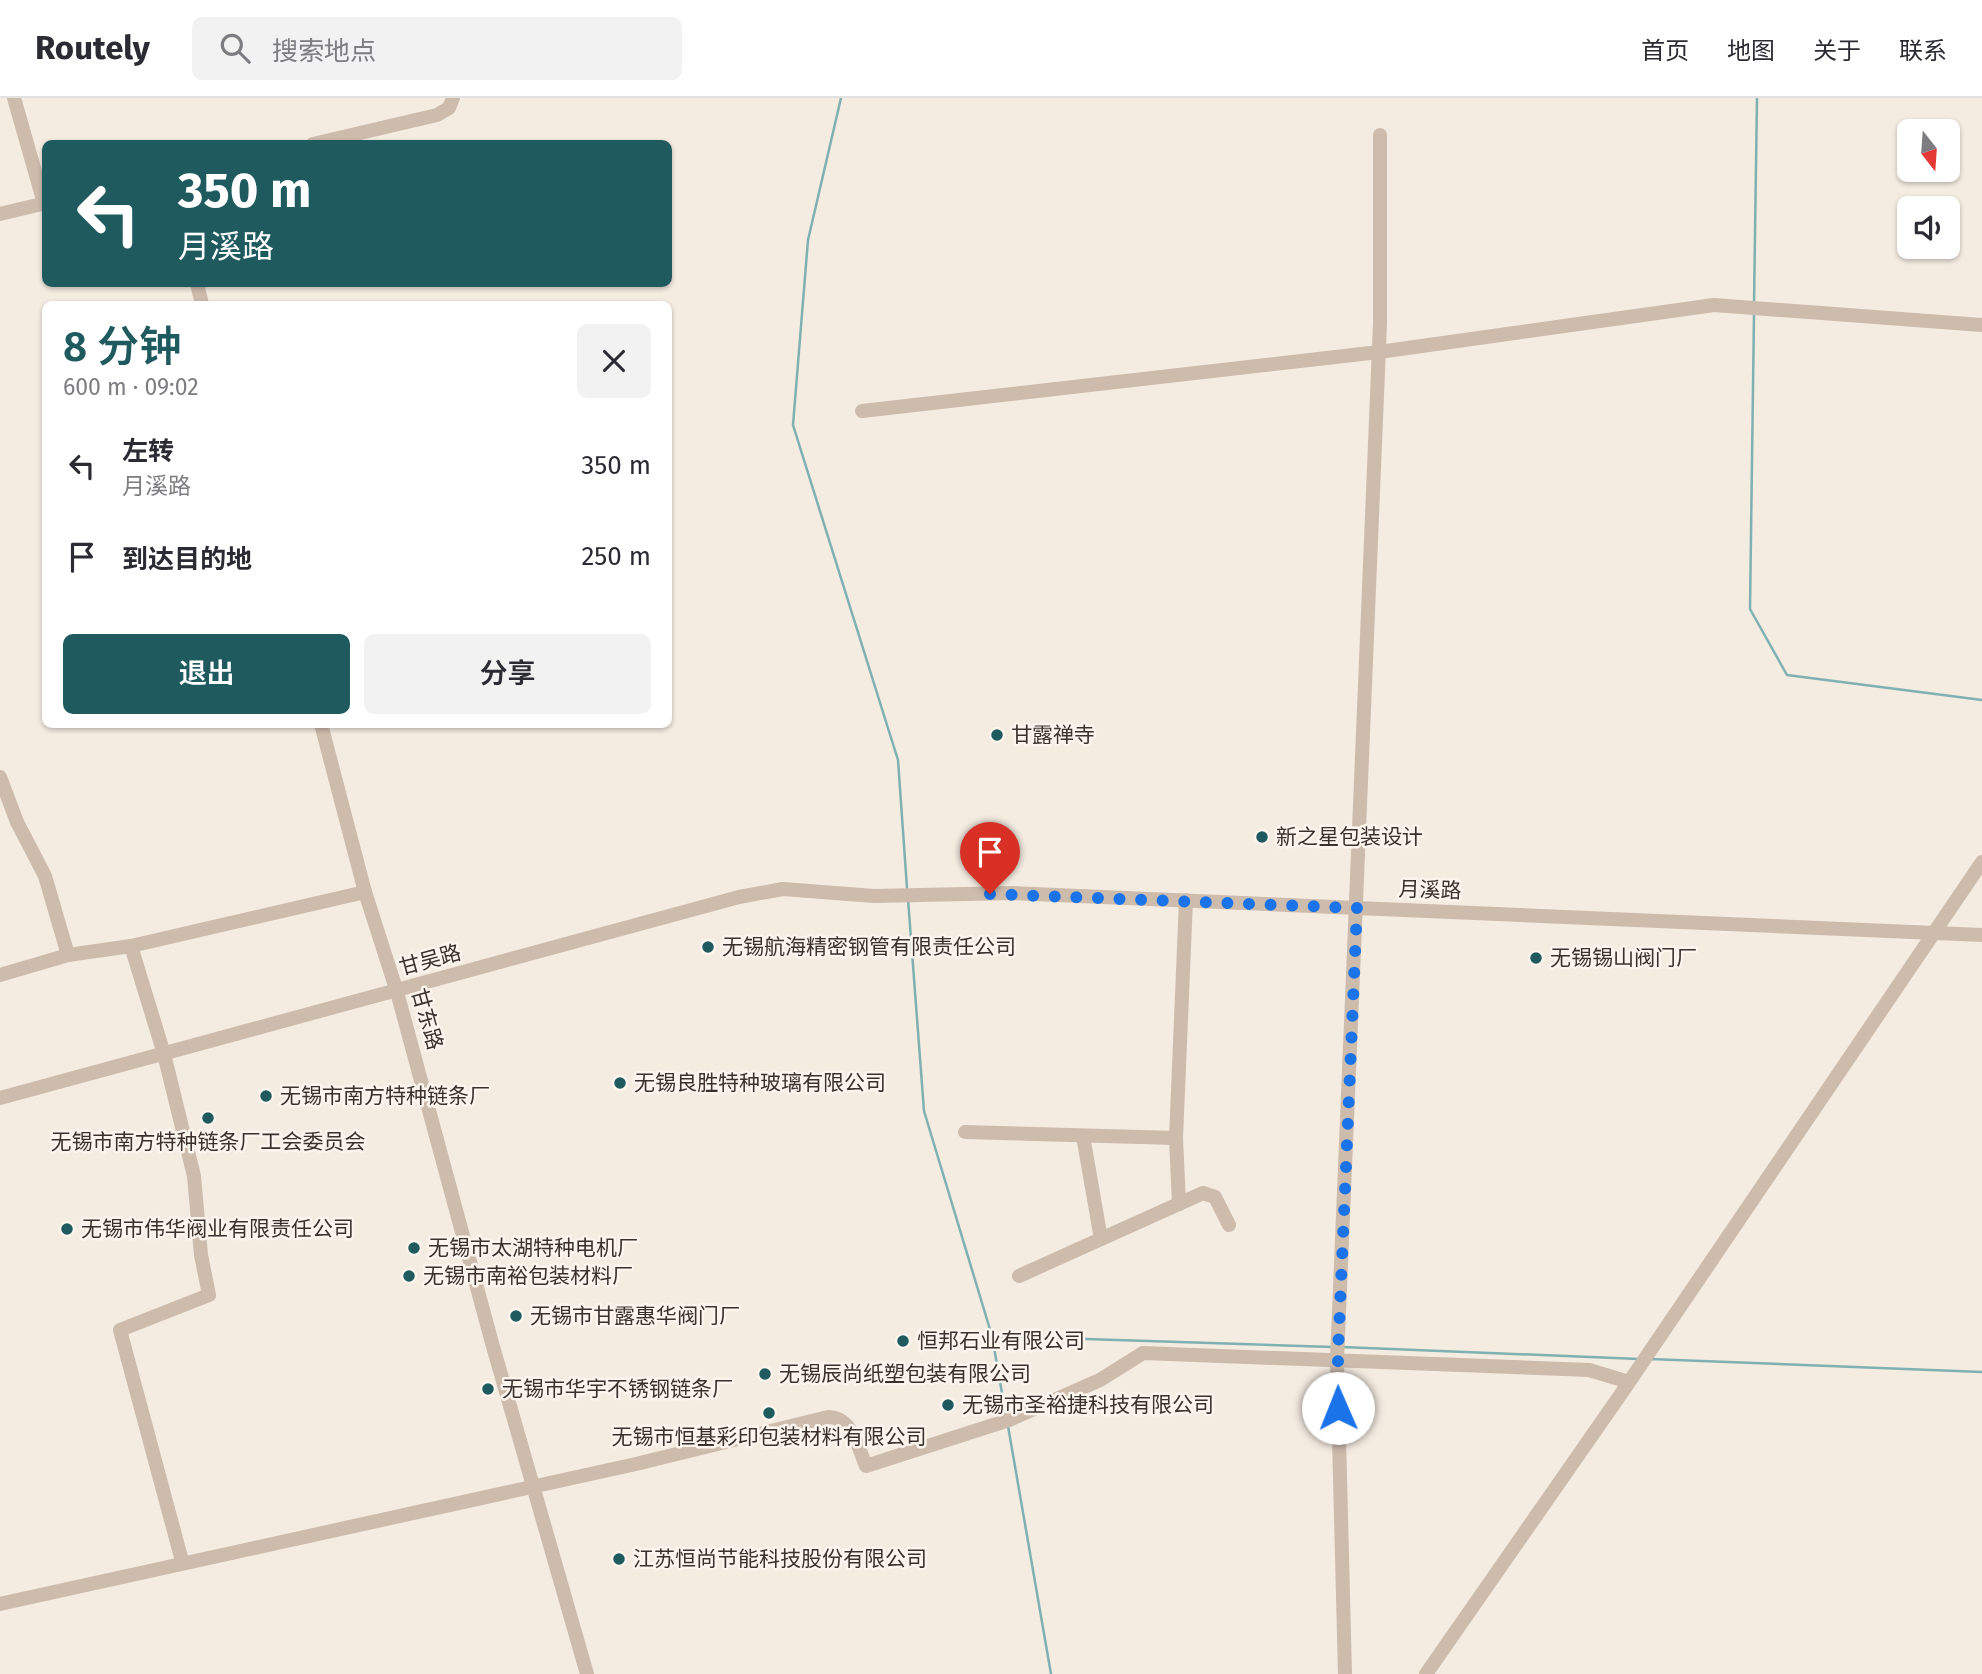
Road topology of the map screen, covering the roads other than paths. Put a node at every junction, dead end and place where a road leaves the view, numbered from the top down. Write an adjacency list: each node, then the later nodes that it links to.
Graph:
1 (14, 98): 5 (street)
2 (453, 98): 4 (street)
3 (1380, 135): 9 (street)
4 (330, 140)
5 (42, 193)
6 (42, 204): 7 (street)
7 (0, 214)
8 (1982, 324): 9 (street)
9 (1379, 352): 10 (street); 17 (street)
10 (862, 411)
11 (322, 728): 14 (street, 甘东路)
12 (0, 777): 21 (street)
13 (1982, 862): 18 (street)
14 (365, 892): 20 (street); 23 (street, 甘东路)
15 (924, 897): 16 (street, 月溪路); 23 (street, 甘吴路)
16 (1186, 900): 17 (street, 月溪路); 28 (street)
17 (1357, 908): 18 (street, 月溪路); 33 (street)
18 (1933, 932): 19 (street, 月溪路); 34 (street)
19 (1982, 935)
20 (131, 946): 21 (street); 24 (street)
21 (68, 956): 22 (street)
22 (0, 975)
23 (397, 990): 24 (street, 甘吴路); 35 (street, 甘东路)
24 (164, 1054): 25 (street, 甘吴路); 36 (street)
25 (0, 1098)
26 (965, 1132): 27 (street)
27 (1083, 1136): 28 (street); 31 (street)
28 (1176, 1138): 29 (street)
29 (1179, 1204): 30 (street); 31 (street)
30 (1229, 1225)
31 (1101, 1239): 32 (street)
32 (1019, 1276)
33 (1338, 1351): 34 (street); 35 (street); 39 (street)
34 (1629, 1382): 40 (street)
35 (534, 1485): 36 (street); 38 (street, 甘东路)
36 (182, 1561): 37 (street)
37 (0, 1604)
38 (587, 1674)
39 (1345, 1674)
40 (1426, 1674)

